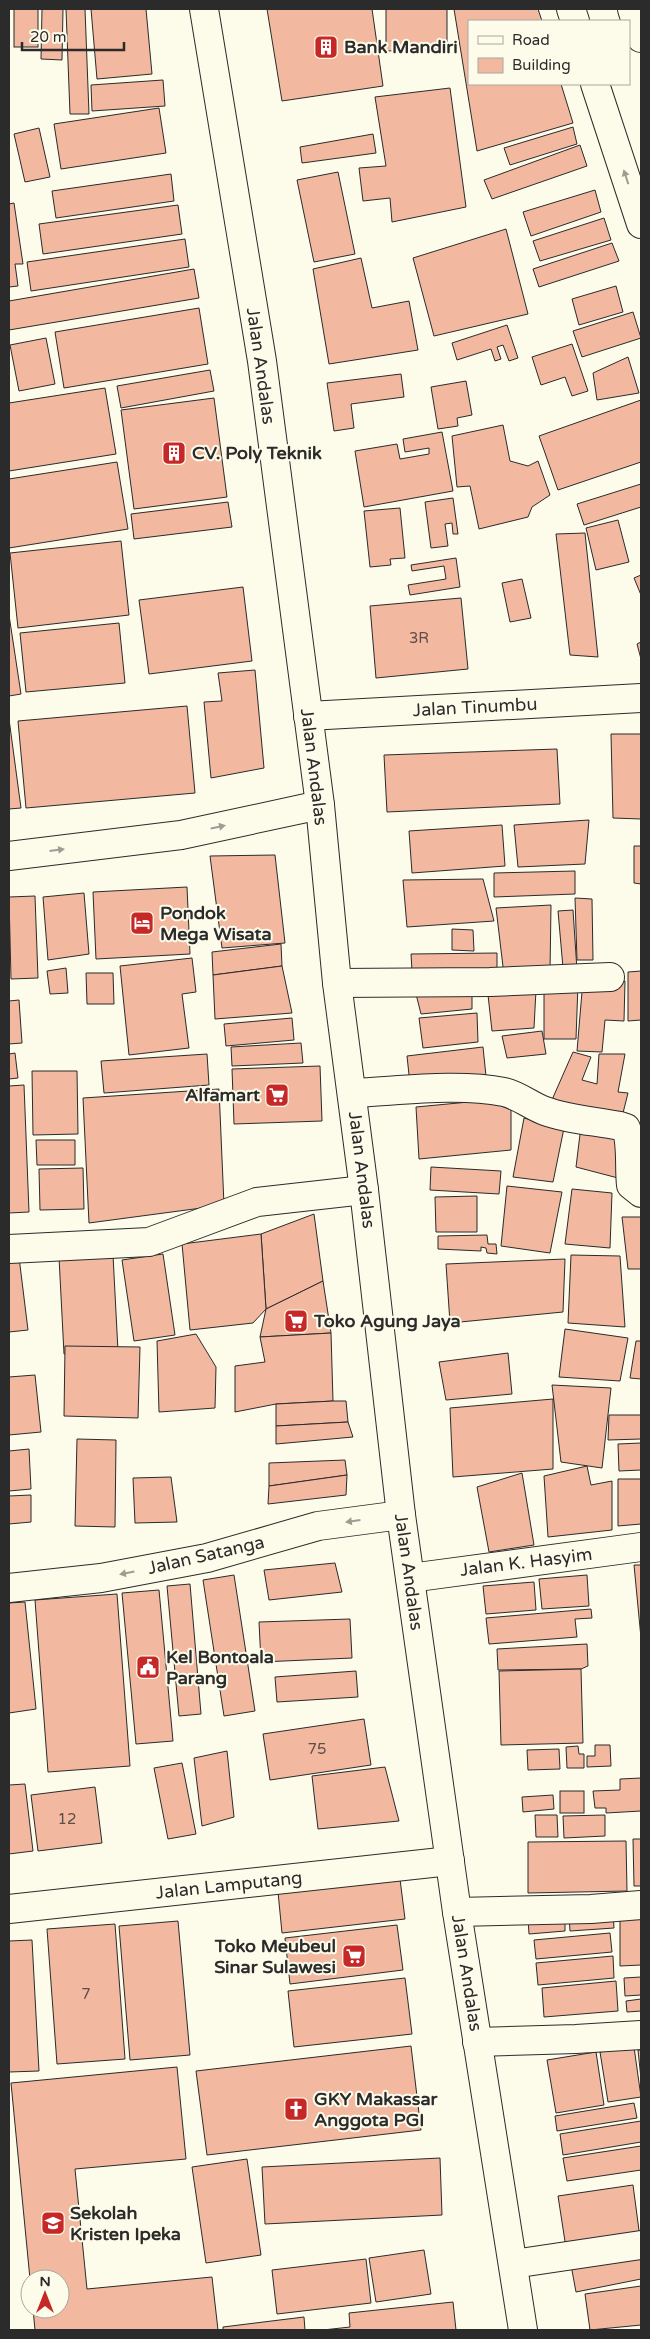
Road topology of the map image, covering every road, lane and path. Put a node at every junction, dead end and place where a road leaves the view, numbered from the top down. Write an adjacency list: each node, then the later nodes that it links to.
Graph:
1 (204, 9): 7 (street, Jalan Andalas)
2 (632, 9): 3 (street)
3 (641, 38)
4 (596, 85): 5 (street, one-way to 4)
5 (641, 224)
6 (641, 698): 7 (street, Jalan Tinumbu)
7 (308, 716): 8 (street, Jalan Andalas)
8 (320, 805): 9 (street, one-way to 8); 11 (street, Jalan Andalas)
9 (9, 856)
10 (610, 977): 11 (street)
11 (337, 982): 12 (street, Jalan Andalas)
12 (352, 1093): 13 (street, Jalan Andalas); 14 (street)
13 (364, 1190): 15 (street); 16 (street, Jalan Andalas)
14 (641, 1193)
15 (9, 1249)
16 (402, 1515): 18 (street, Jalan Andalas); 19 (street, Jalan Satanga, one-way to 19)
17 (641, 1547): 18 (street, Jalan K. Hasyim)
18 (410, 1578): 20 (street, Jalan Andalas)
19 (9, 1588)
20 (450, 1861): 22 (street, Jalan Lamputang); 23 (street, Jalan Andalas)
21 (641, 1905): 23 (street)
22 (9, 1909)
23 (457, 1912): 25 (street, Jalan Andalas)
24 (641, 2035): 25 (street)
25 (477, 2042): 27 (street, Jalan Andalas)
26 (641, 2245): 27 (street)
27 (513, 2264): 28 (street, Jalan Andalas)
28 (523, 2330)

